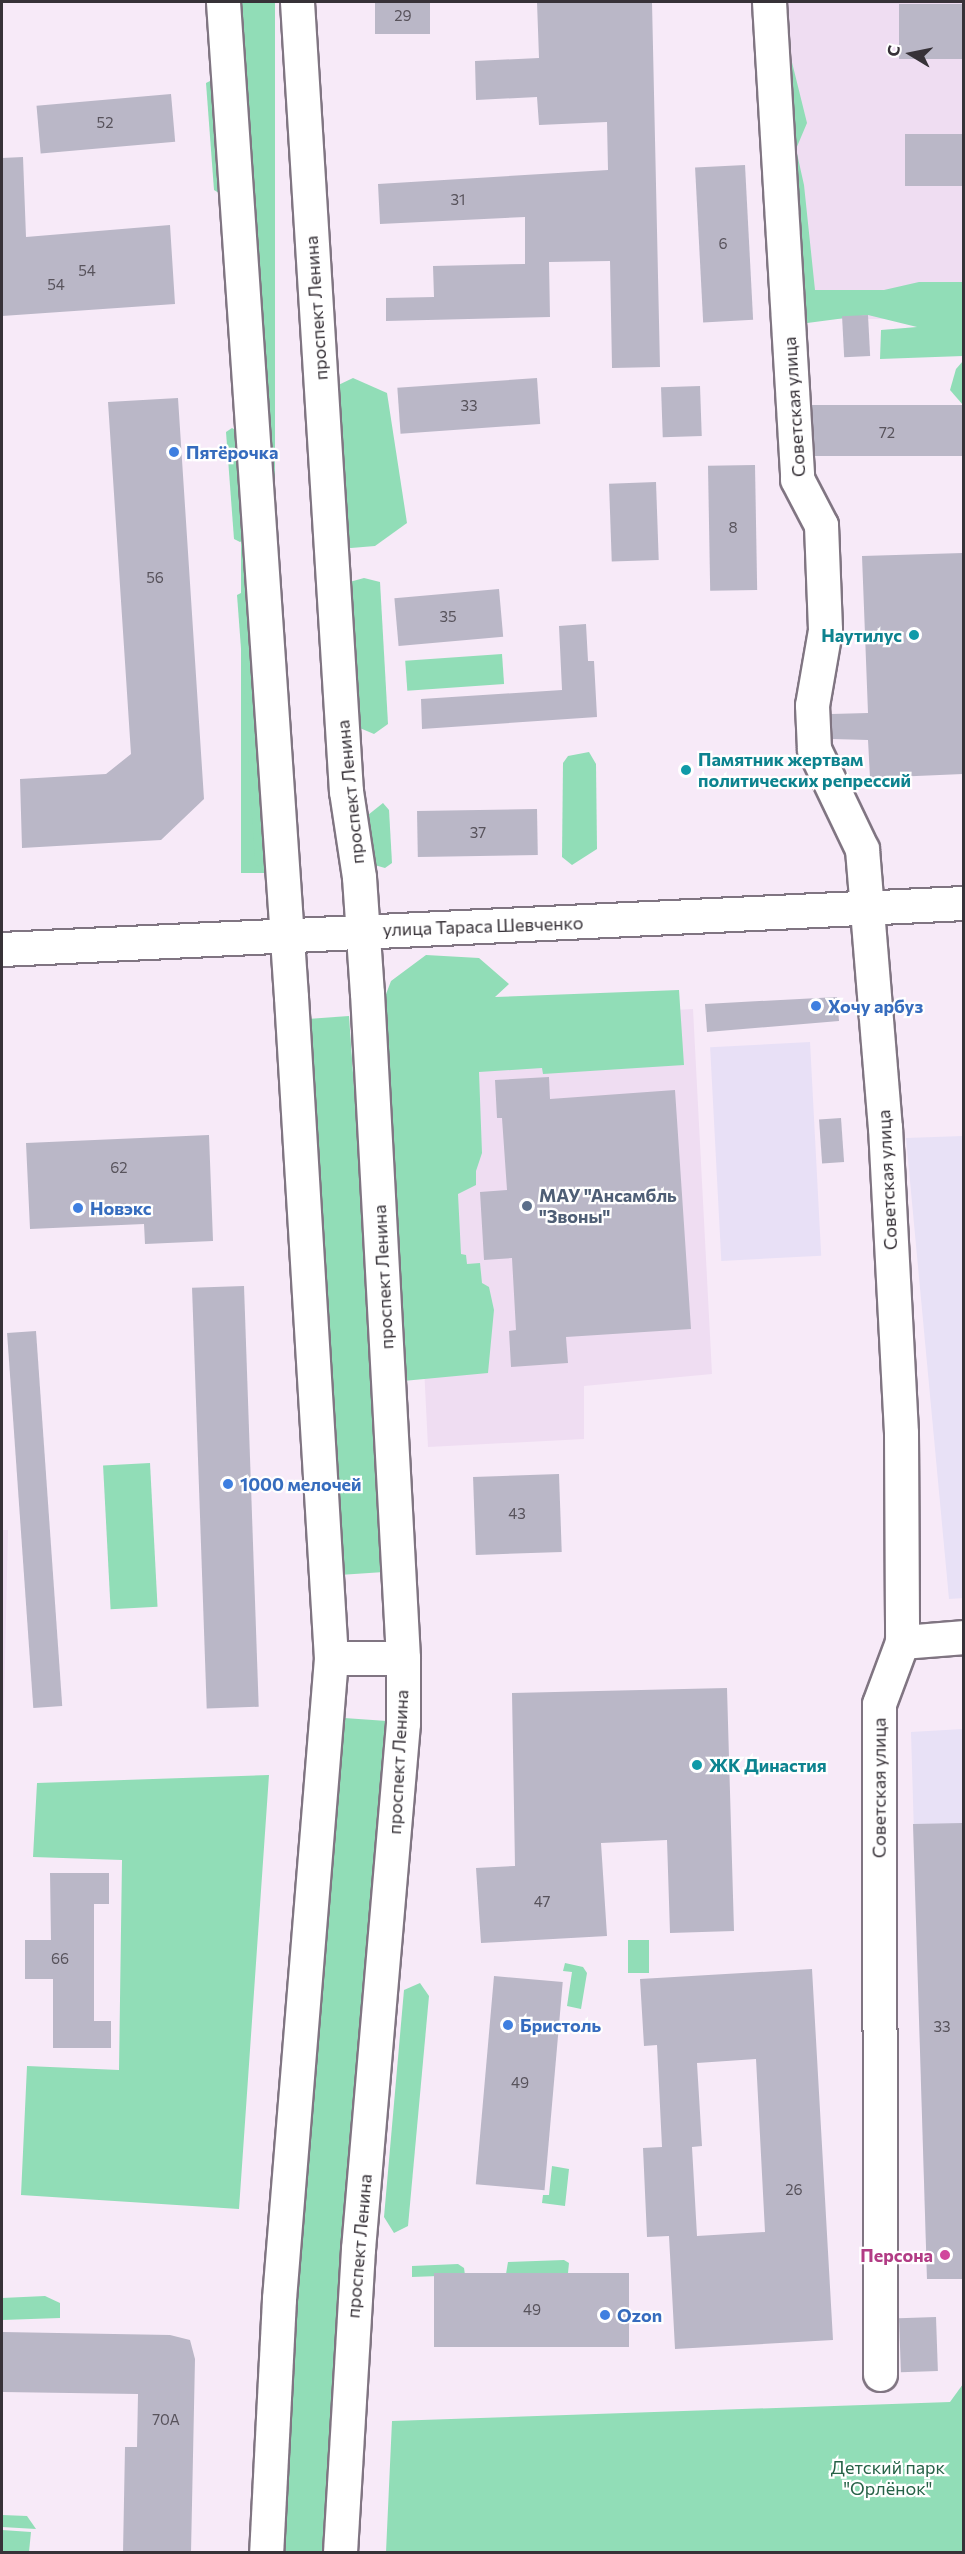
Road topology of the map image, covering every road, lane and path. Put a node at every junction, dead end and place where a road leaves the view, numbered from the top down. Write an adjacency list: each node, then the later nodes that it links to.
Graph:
1 (223, 2): 7 (street)
2 (297, 2): 6 (street, проспект Ленина)
3 (769, 2): 5 (street, Советская улица)
4 (963, 903): 5 (street, улица Тараса Шевченко)
5 (864, 909): 6 (street, улица Тараса Шевченко); 10 (street, Советская улица)
6 (363, 931): 7 (street, улица Тараса Шевченко); 12 (street, проспект Ленина)
7 (287, 934): 8 (street, улица Тараса Шевченко); 11 (street)
8 (2, 949)
9 (963, 1637): 10 (street)
10 (902, 1642): 13 (street, Советская улица)
11 (331, 1658): 12 (street); 14 (street)
12 (403, 1658): 15 (street, проспект Ленина)
13 (880, 2374)
14 (266, 2553)
15 (339, 2553)

